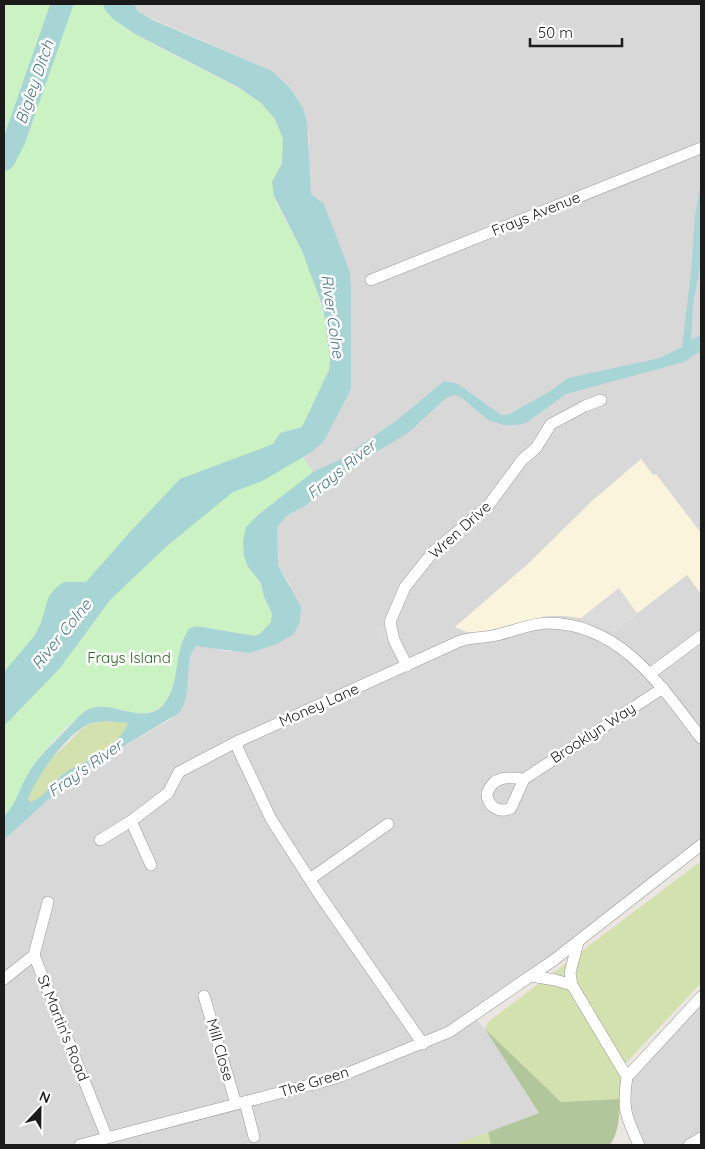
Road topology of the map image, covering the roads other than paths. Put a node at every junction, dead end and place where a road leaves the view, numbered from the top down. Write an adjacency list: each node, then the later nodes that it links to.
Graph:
1 (699, 149): 2 (street, Frays Avenue)
2 (371, 280)
3 (601, 400): 5 (street, Wren Drive)
4 (701, 636): 6 (street)
5 (407, 666): 6 (street, Money Lane); 9 (street, Money Lane)
6 (651, 674): 7 (street, Money Lane)
7 (663, 688): 8 (street, Money Lane); 10 (street, Brooklyn Way)
8 (701, 738)
9 (240, 740): 11 (street, Money Lane); 16 (street)
10 (524, 779)
11 (131, 822): 13 (street, Money Lane); 15 (street)
12 (388, 824): 16 (street)
13 (100, 840)
14 (701, 846): 18 (street, The Green)
15 (151, 865)
16 (310, 879): 25 (street)
17 (48, 902): 19 (street)
18 (578, 942): 20 (street, The Green); 22 (street)
19 (34, 955): 21 (street, St Martin's Road); 29 (street, St Martin's Road)
20 (531, 976): 22 (street); 25 (street, The Green)
21 (4, 979)
22 (572, 985): 26 (street)
23 (204, 996): 27 (street, Mill Close)
24 (701, 997): 26 (street)
25 (423, 1044): 27 (street, The Green)
26 (627, 1077): 32 (street)
27 (240, 1103): 28 (street, Mill Close); 29 (street, The Green)
28 (254, 1136)
29 (107, 1138): 31 (street, The Green)
30 (701, 1138): 33 (street)
31 (80, 1145)
32 (639, 1145)
33 (689, 1145)

